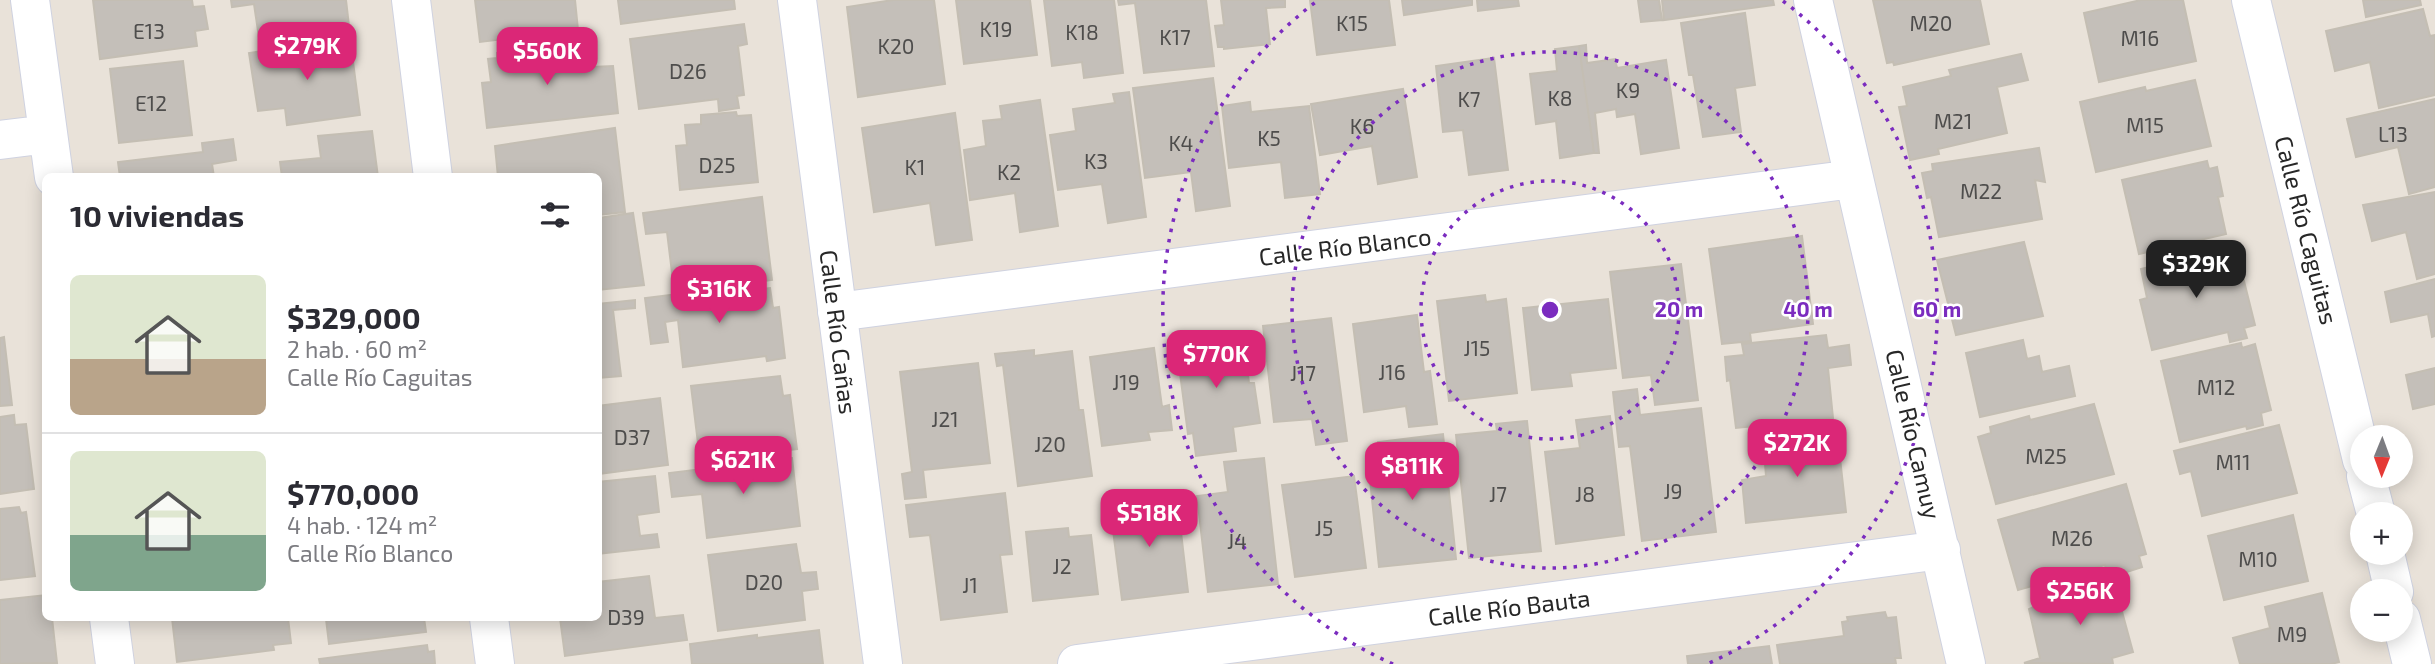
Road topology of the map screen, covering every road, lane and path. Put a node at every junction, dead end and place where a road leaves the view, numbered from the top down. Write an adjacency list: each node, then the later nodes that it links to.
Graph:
1 (30, 0): 6 (street)
2 (411, 0): 9 (street)
3 (797, 0): 11 (street, Calle Río Cañas)
4 (1813, 0): 10 (street, Calle Río Camuy)
5 (2251, 0): 12 (street, Calle Río Caguitas)
6 (48, 134): 7 (street); 8 (street)
7 (0, 140)
8 (53, 173)
9 (433, 173)
10 (1853, 179): 11 (street, Calle Río Blanco); 13 (street, Calle Río Camuy)
11 (837, 312): 19 (street, Calle Río Cañas)
12 (2354, 425)
13 (1941, 550): 20 (street, Calle Río Bauta); 21 (street, Calle Río Camuy)
14 (109, 621): 17 (street)
15 (489, 621): 18 (street)
16 (2407, 642): 22 (street)
17 (115, 664)
18 (495, 664)
19 (883, 664)
20 (1077, 664)
21 (1966, 664)
22 (2412, 664)

